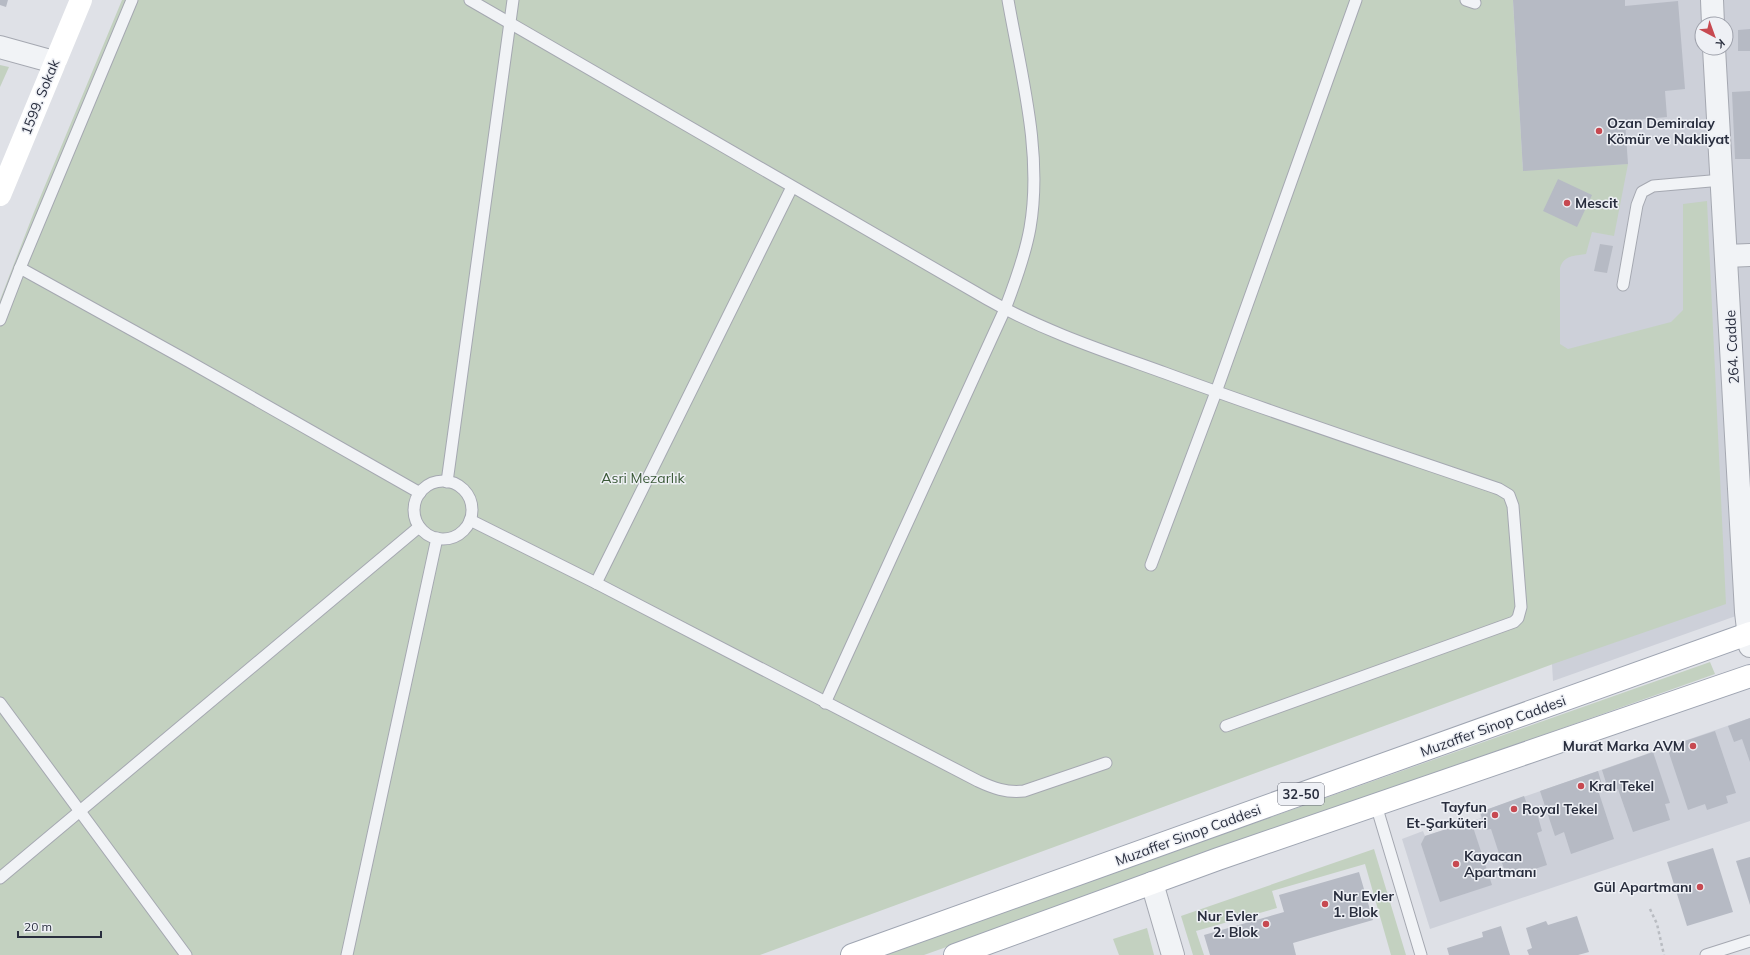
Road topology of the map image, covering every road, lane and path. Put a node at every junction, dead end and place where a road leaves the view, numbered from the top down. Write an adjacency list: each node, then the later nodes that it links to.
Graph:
1 (81, 0): 12 (main road, 1599. Sokak)
2 (132, 0): 18 (lane)
3 (470, 0): 9 (lane)
4 (513, 0): 9 (lane)
5 (1008, 0): 20 (lane)
6 (1356, 0): 22 (lane)
7 (1712, 0): 8 (street)
8 (1713, 16)
9 (510, 23): 14 (lane); 23 (lane)
10 (0, 47): 12 (street)
11 (1714, 56): 13 (street, 264. Cadde)
12 (54, 62): 15 (main road, 1599. Sokak)
13 (1722, 180): 17 (street, 264. Cadde); 19 (lane)
14 (792, 187): 20 (lane); 29 (lane)
15 (0, 195)
16 (1750, 255): 17 (street)
17 (1726, 256): 30 (street, 264. Cadde)
18 (20, 268): 21 (lane); 24 (lane)
19 (1623, 285)
20 (1005, 309): 22 (lane); 33 (lane)
21 (0, 320)
22 (1216, 392): 28 (lane); 34 (lane)
23 (447, 482): 24 (lane); 25 (lane)
24 (420, 493): 26 (lane)
25 (470, 520): 27 (lane); 29 (lane)
26 (419, 528): 27 (lane); 37 (lane)
27 (437, 538): 43 (lane)
28 (1151, 565)
29 (596, 583): 33 (lane)
30 (1749, 638): 44 (main road, Muzaffer Sinop Caddesi / 32-50)
31 (1750, 676): 36 (main road, 32-50)
32 (0, 703): 37 (lane)
33 (825, 703): 35 (lane)
34 (1226, 726)
35 (1106, 762)
36 (1376, 805): 39 (main road, 32-50); 47 (lane)
37 (80, 811): 38 (lane); 42 (lane)
38 (0, 878)
39 (1152, 883): 45 (main road, 32-50); 46 (street)
40 (1650, 909): 48 (path)
41 (1750, 941): 49 (lane)
42 (186, 955)
43 (347, 955)
44 (852, 955)
45 (956, 955)
46 (1173, 955)
47 (1421, 955)
48 (1664, 955)
49 (1706, 955)

